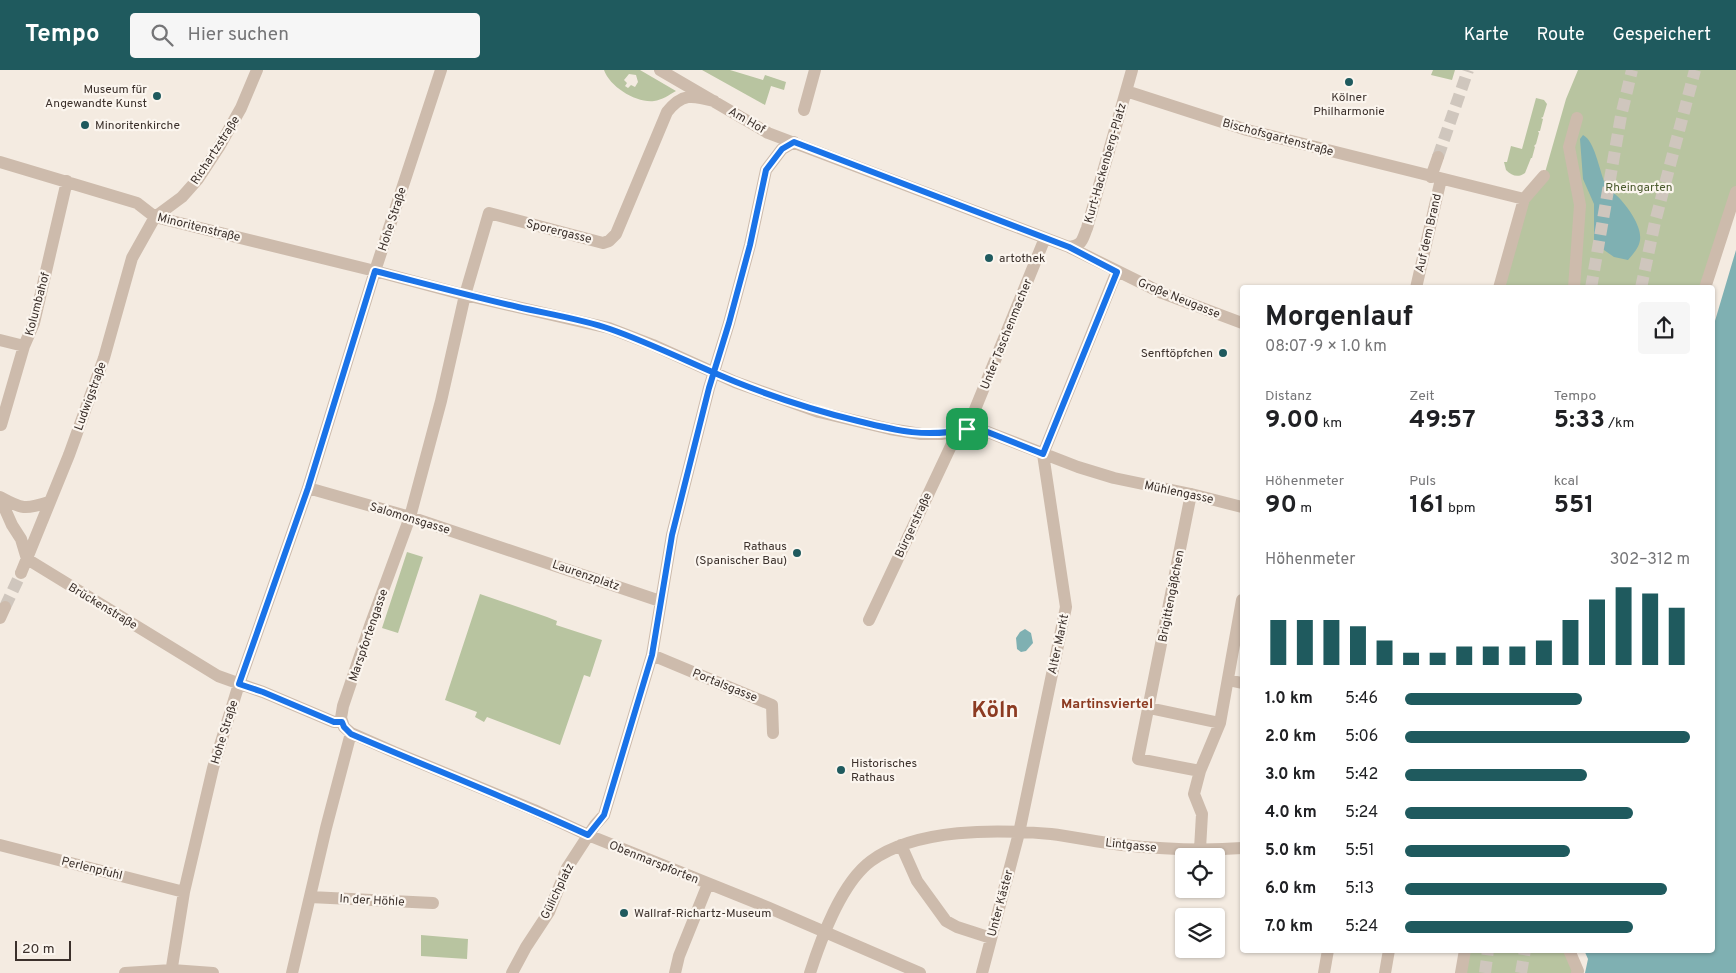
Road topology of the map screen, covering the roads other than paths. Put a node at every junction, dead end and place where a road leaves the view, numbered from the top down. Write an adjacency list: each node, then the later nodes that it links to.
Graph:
1 (257, 70): 19 (street, Richartzstraße)
2 (441, 70): 22 (street, Hohe Straße)
3 (660, 70): 6 (street, Am Hof)
4 (815, 70): 9 (street)
5 (1132, 70): 7 (street, Kurt-Hackenberg-Platz)
6 (674, 73): 8 (street, Am Hof)
7 (1126, 91): 15 (street, Bischofsgartenstraße); 21 (street, Kurt-Hackenberg-Platz)
8 (714, 101): 11 (street, Am Hof); 28 (street, Sporergasse)
9 (804, 110)
10 (1577, 118): 26 (street)
11 (794, 142): 20 (street, Am Hof); 32 (street, Gülichplatz)
12 (1438, 157): 15 (street)
13 (0, 162): 16 (street, Minoritenstraße)
14 (1544, 176): 18 (street)
15 (1436, 178): 18 (street, Bischofsgartenstraße); 24 (street, Auf dem Brand)
16 (67, 181): 19 (street, Minoritenstraße); 31 (street, Kolumbahof)
17 (1736, 192): 27 (street)
18 (1524, 199): 25 (street)
19 (155, 217): 22 (street, Minoritenstraße); 39 (street, Ludwigstraße)
20 (1045, 238): 21 (street, Am Hof); 34 (street, Unter Taschenmacher)
21 (1069, 247): 23 (street, Am Hof)
22 (375, 271): 28 (street, Minoritenstraße); 36 (street, Hohe Straße)
23 (1117, 272): 29 (street, Große Neugasse); 35 (street)
24 (1417, 285)
25 (1500, 285)
26 (1574, 285)
27 (1706, 285)
28 (465, 295): 32 (street, Minoritenstraße); 41 (street, Marspfortengasse)
29 (1240, 322)
30 (0, 340): 31 (street)
31 (24, 346): 33 (street, Kolumbahof)
32 (714, 372): 34 (street, Minoritenstraße); 45 (street, Gülichplatz)
33 (2, 425)
34 (962, 430): 35 (street); 47 (street, Bürgerstraße)
35 (1043, 454): 37 (street, Mühlengasse); 58 (street, Alter Markt)
36 (308, 488): 41 (street, Salomonsgasse); 51 (street, Hohe Straße)
37 (1191, 494): 40 (street, Mühlengasse); 52 (street, Brigittengäßchen)
38 (0, 498): 39 (street); 43 (street)
39 (49, 502): 43 (street, Ludwigstraße)
40 (1240, 506)
41 (410, 517): 42 (street, Salomonsgasse); 53 (street, Marspfortengasse)
42 (511, 550): 45 (street, Laurenzplatz)
43 (27, 560): 44 (street, Ludwigstraße); 51 (street, Brückenstraße)
44 (21, 573)
45 (660, 601): 48 (street, Gülichplatz)
46 (1240, 611): 49 (street)
47 (869, 620)
48 (652, 655): 55 (street, Portalsgasse); 59 (street, Gülichplatz)
49 (1228, 680): 50 (street); 54 (street)
50 (1240, 683)
51 (239, 684): 53 (street); 67 (street, Hohe Straße)
52 (1150, 703): 54 (street); 57 (street, Brigittengäßchen)
53 (342, 722): 56 (street)
54 (1220, 723): 57 (street)
55 (773, 733)
56 (351, 734): 59 (street, Obenmarspforten); 68 (street)
57 (1200, 771): 63 (street)
58 (1019, 833): 61 (street); 62 (street, Lintgasse); 71 (street, Unter Käster)
59 (588, 835): 66 (street, Obenmarspforten); 80 (street, Gülichplatz)
60 (0, 845): 67 (street, Perlenpfuhl)
61 (901, 845): 70 (street); 71 (street)
62 (1180, 848)
63 (1200, 848)
64 (1225, 848): 65 (street, Lintgasse)
65 (1240, 848)
66 (708, 884): 70 (street, Obenmarspforten); 81 (street)
67 (184, 892): 76 (street, Hohe Straße)
68 (310, 897): 69 (street, In der Höhle); 79 (street)
69 (433, 903)
70 (826, 933): 82 (street); 83 (street, Obenmarspforten)
71 (991, 938): 84 (street, Unter Käster)
72 (1327, 953): 85 (street)
73 (1388, 953): 86 (street)
74 (1464, 953): 87 (street)
75 (1570, 953): 88 (street)
76 (172, 971): 77 (street); 78 (street)
77 (125, 973)
78 (213, 973)
79 (292, 973)
80 (512, 973)
81 (674, 973)
82 (810, 973)
83 (920, 973)
84 (982, 973)
85 (1324, 973)
86 (1385, 973)
87 (1461, 973)
88 (1578, 973)

